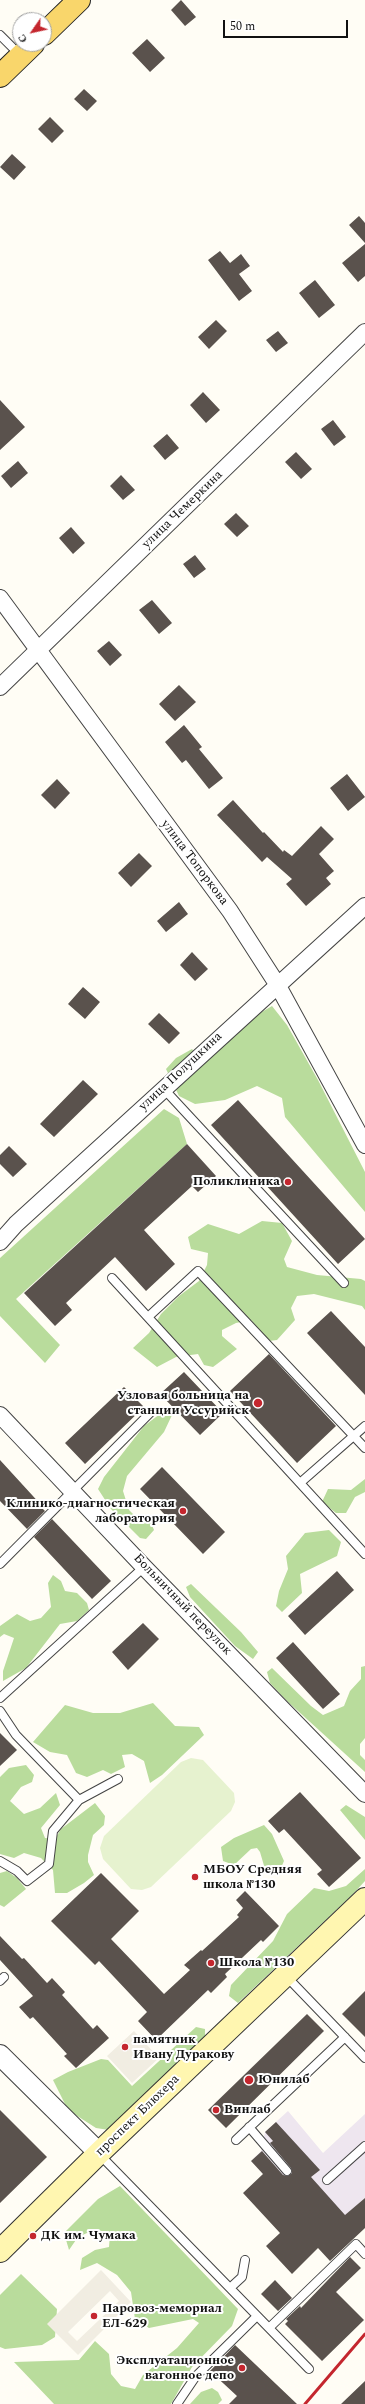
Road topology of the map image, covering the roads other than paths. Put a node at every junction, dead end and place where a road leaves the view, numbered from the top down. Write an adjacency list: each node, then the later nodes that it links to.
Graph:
1 (79, 0): 2 (main road)
2 (52, 26)
3 (0, 35): 4 (lane)
4 (12, 42)
5 (25, 52): 6 (main road)
6 (0, 76)
7 (365, 332): 9 (street, улица Чемеркина)
8 (0, 598): 9 (street, улица Топоркова)
9 (37, 651): 10 (street, улица Чемеркина); 12 (street, улица Топоркова)
10 (0, 687)
11 (365, 906): 12 (street, улица Полушкина)
12 (277, 984): 13 (street, улица Полушкина); 14 (street, улица Топоркова)
13 (163, 1088): 15 (street, улица Полушкина); 17 (lane)
14 (365, 1145)
15 (0, 1242)
16 (112, 1278): 18 (lane)
17 (344, 1283)
18 (148, 1317): 22 (lane); 24 (lane)
19 (150, 1413): 25 (lane)
20 (0, 1415): 25 (street, Больничный переулок)
21 (365, 1426): 22 (lane)
22 (354, 1436): 23 (lane); 24 (lane)
23 (365, 1448)
24 (300, 1483): 26 (lane)
25 (73, 1491): 27 (lane); 28 (street, Больничный переулок)
26 (365, 1554)
27 (0, 1564)
28 (144, 1567): 29 (lane); 32 (street, Больничный переулок)
29 (0, 1698)
30 (0, 1712): 33 (lane)
31 (118, 1779): 33 (lane)
32 (365, 1794)
33 (79, 1800): 34 (lane)
34 (0, 1861)
35 (365, 1899): 36 (main road, проспект Блюхера)
36 (286, 1975): 37 (lane); 43 (main road, проспект Блюхера)
37 (345, 2037): 39 (lane); 40 (lane)
38 (0, 2055): 43 (street)
39 (365, 2058)
40 (249, 2127): 41 (lane); 44 (lane)
41 (236, 2140)
42 (365, 2146): 45 (lane)
43 (99, 2153): 46 (main road, проспект Блюхера); 49 (lane)
44 (287, 2171)
45 (327, 2180)
46 (0, 2251)
47 (365, 2254): 51 (lane)
48 (245, 2260): 49 (lane)
49 (230, 2288): 50 (lane)
50 (257, 2316): 51 (lane); 53 (lane)
51 (268, 2328): 52 (lane)
52 (309, 2369)
53 (177, 2404)

